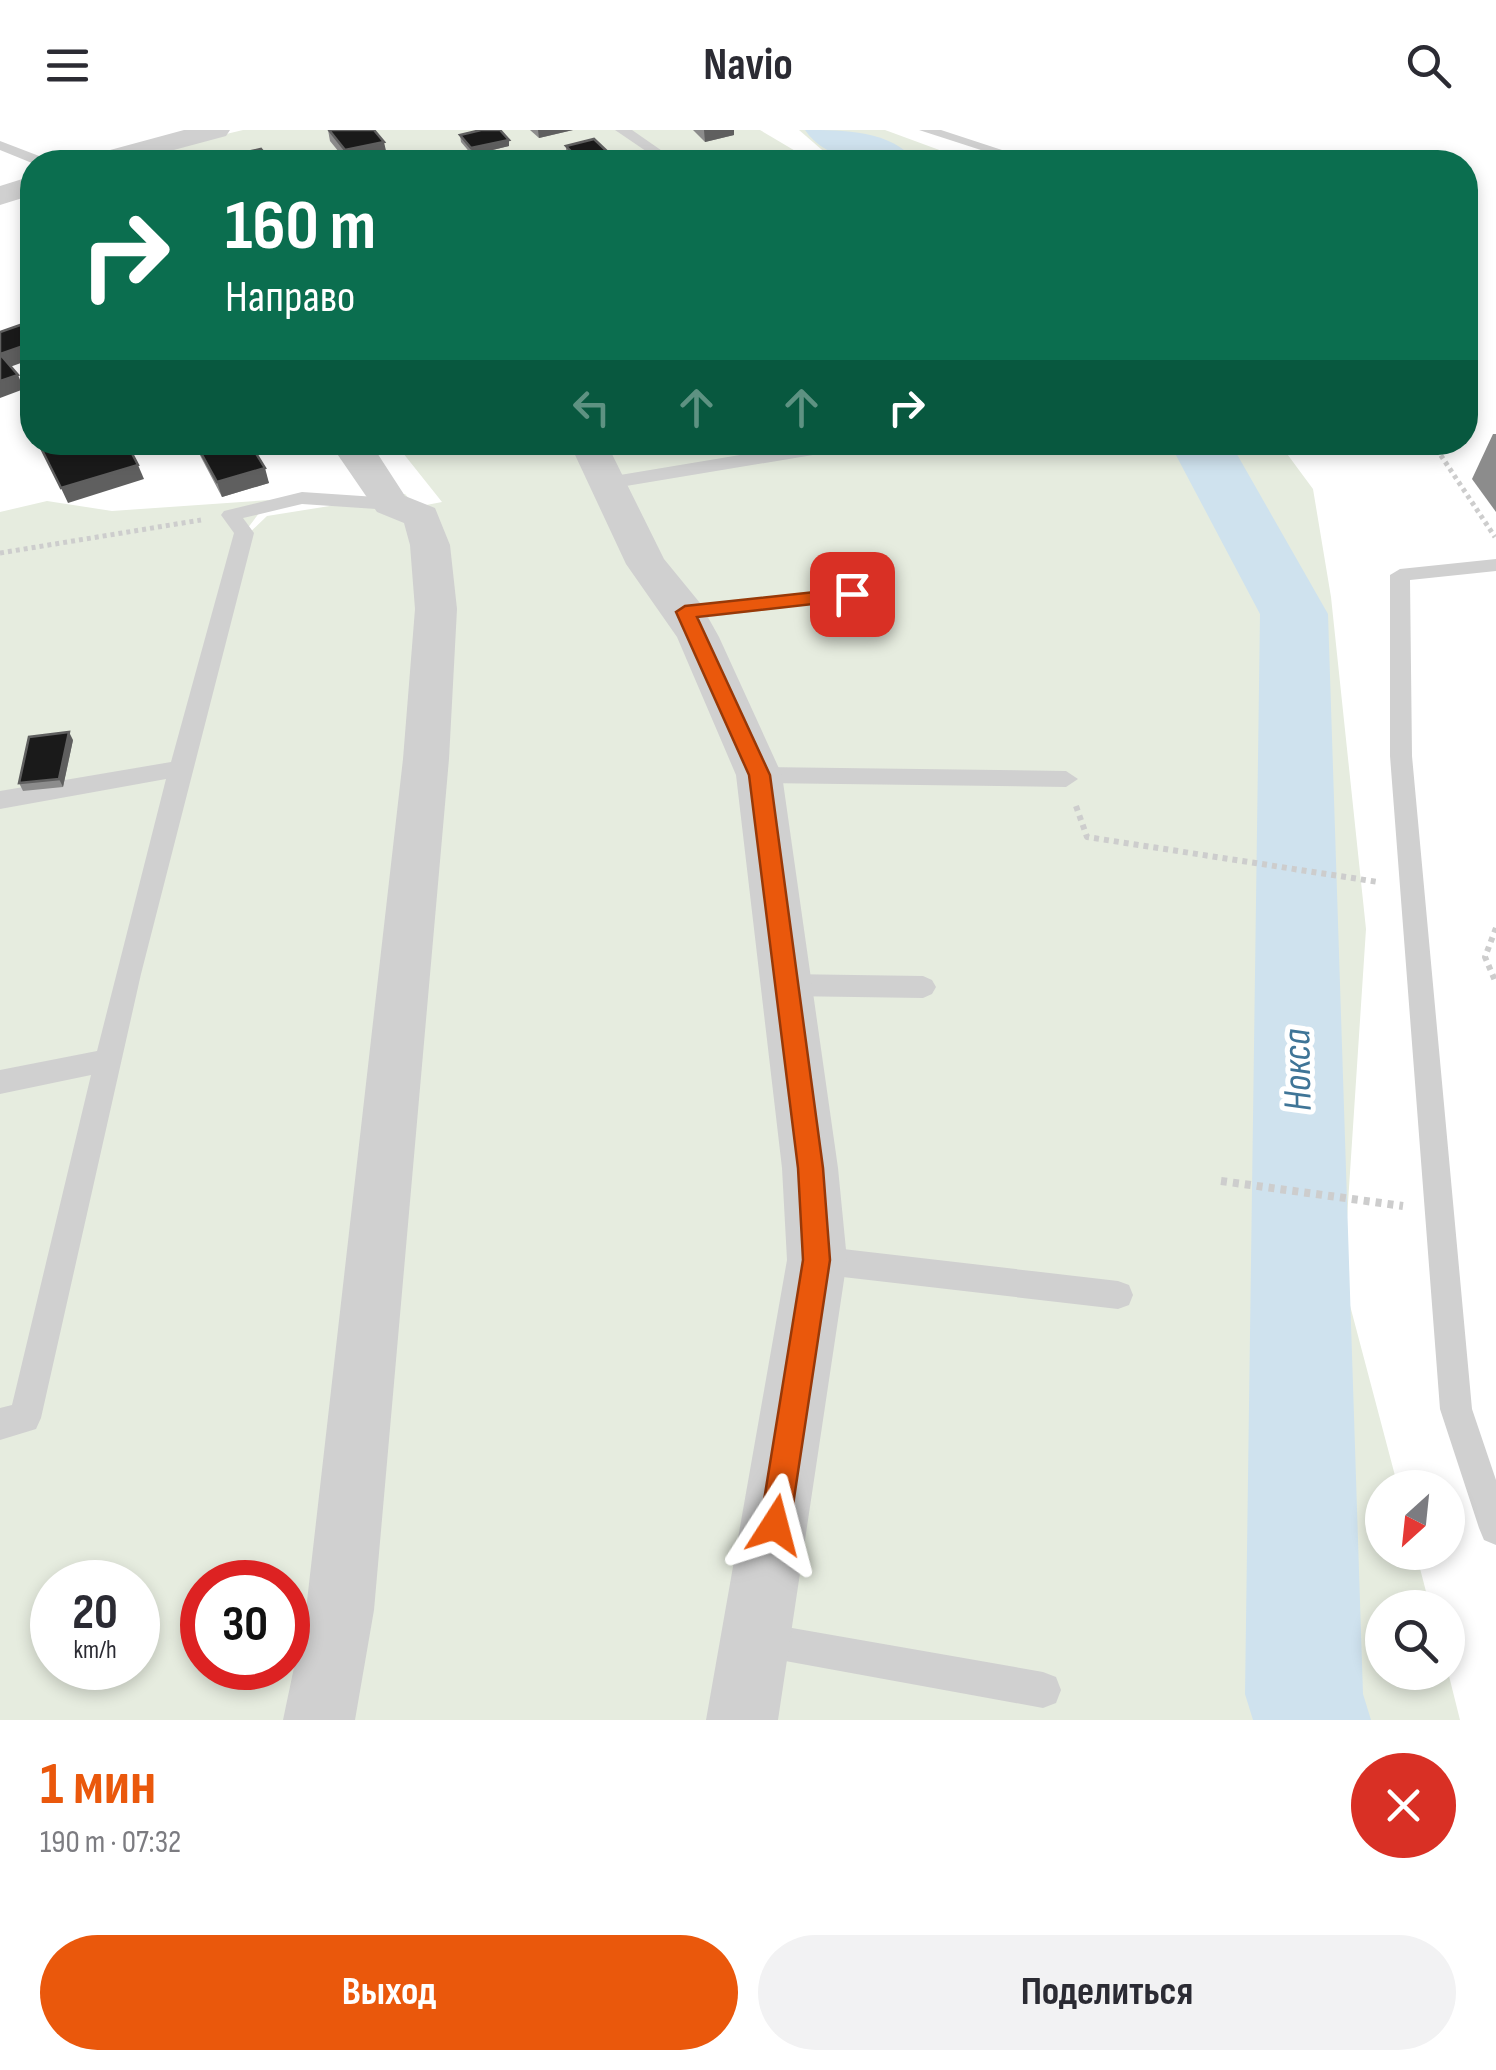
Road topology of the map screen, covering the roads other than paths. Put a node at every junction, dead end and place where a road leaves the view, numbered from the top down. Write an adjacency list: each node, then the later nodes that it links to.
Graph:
1 (216, 130): 4 (street)
2 (622, 130): 5 (lane)
3 (926, 130): 6 (lane)
4 (159, 150)
5 (653, 150)
6 (992, 150)
7 (366, 455): 10 (street)
8 (695, 455): 9 (lane)
9 (597, 463): 13 (street)
10 (391, 504): 14 (lane); 28 (street)
11 (1496, 564): 25 (lane)
12 (852, 594): 13 (lane)
13 (685, 612): 15 (street)
14 (178, 768): 17 (lane); 20 (lane)
15 (760, 775): 16 (lane); 18 (street)
16 (1066, 780)
17 (0, 800)
18 (786, 985): 19 (lane); 22 (street)
19 (924, 987)
20 (106, 1060): 21 (lane); 24 (lane)
21 (0, 1082)
22 (816, 1260): 23 (lane); 26 (street)
23 (1118, 1295)
24 (0, 1424)
25 (1496, 1528)
26 (758, 1639): 27 (lane); 29 (street)
27 (1043, 1690)
28 (319, 1720)
29 (742, 1720)

